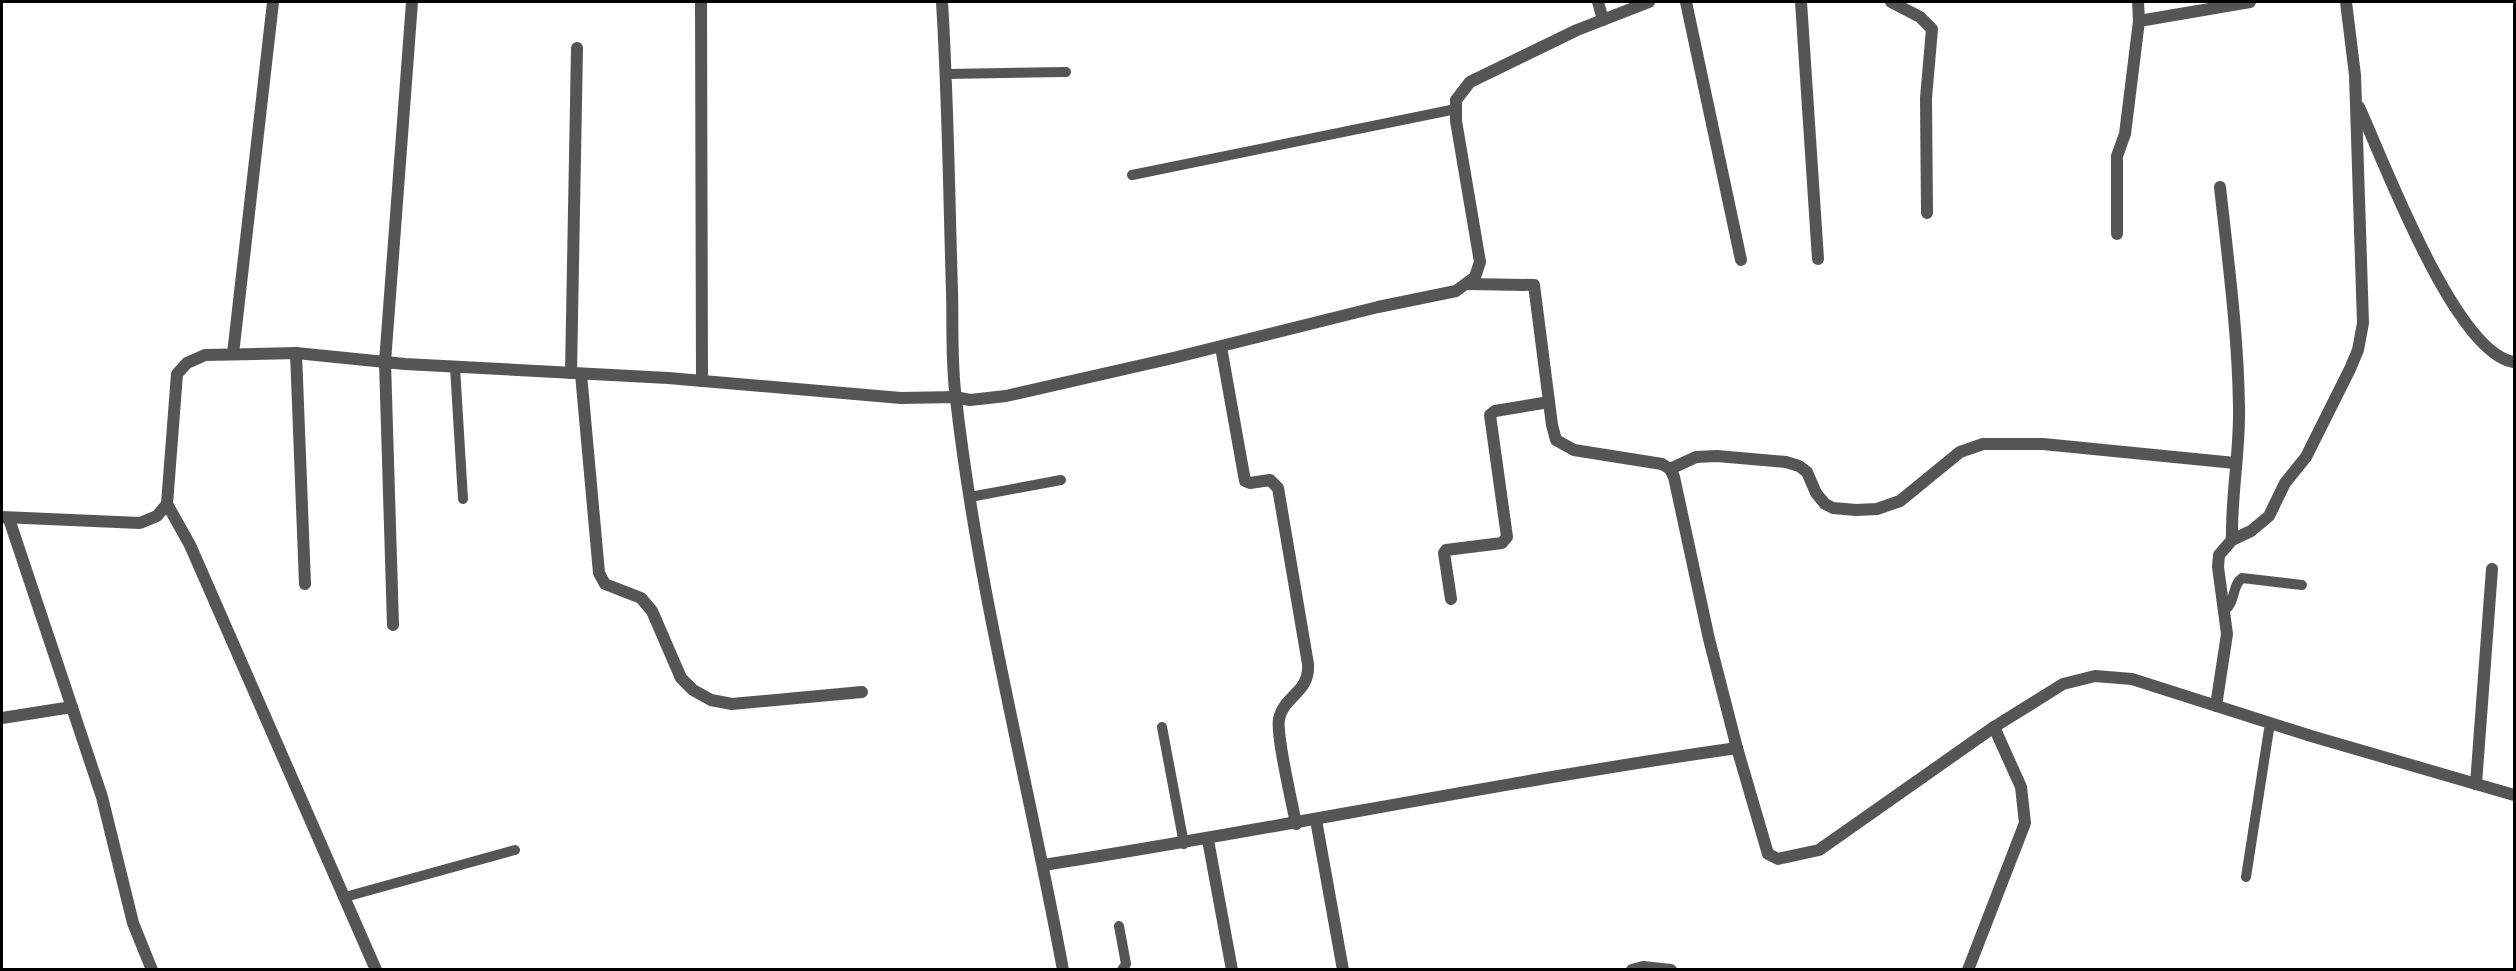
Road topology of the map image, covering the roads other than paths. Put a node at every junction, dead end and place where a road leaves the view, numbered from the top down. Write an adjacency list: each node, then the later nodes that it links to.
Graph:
1 (273, 2): 29 (street)
2 (412, 2): 30 (street)
3 (701, 2): 34 (street)
4 (942, 2): 17 (street)
5 (1598, 2): 13 (street)
6 (1648, 2): 13 (street)
7 (1686, 2): 25 (street)
8 (1801, 2): 24 (street)
9 (1891, 2): 22 (street)
10 (2138, 2): 14 (street)
11 (2250, 2): 14 (street)
12 (2346, 2): 18 (street)
13 (1603, 20): 19 (street)
14 (2139, 21): 23 (street)
15 (577, 48): 33 (street)
16 (1066, 72): 17 (lane)
17 (947, 74): 35 (street)
18 (2356, 100): 31 (street); 44 (street)
19 (1456, 109): 20 (lane); 26 (street)
20 (1132, 175)
21 (2220, 187): 37 (street)
22 (1927, 213)
23 (2117, 234)
24 (1818, 259)
25 (1741, 260)
26 (1468, 284): 27 (street); 36 (street)
27 (1221, 347): 35 (street); 62 (street)
28 (296, 353): 29 (street); 30 (street); 46 (street)
29 (233, 354): 42 (street)
30 (385, 362): 32 (street); 50 (street)
31 (2514, 362)
32 (455, 367): 33 (street); 41 (lane)
33 (576, 373): 34 (street); 51 (street)
34 (702, 381): 35 (street)
35 (955, 397): 40 (street)
36 (1549, 402): 38 (street); 48 (street)
37 (2235, 463): 38 (street); 44 (street)
38 (1670, 469): 58 (street)
39 (1061, 480): 40 (lane)
40 (970, 497): 66 (street)
41 (463, 499)
42 (168, 504): 43 (street); 68 (street)
43 (5, 518): 53 (street)
44 (2232, 540): 49 (street)
45 (2492, 569): 59 (street)
46 (305, 584)
47 (2302, 585): 49 (lane)
48 (1451, 599)
49 (2225, 610): 52 (street)
50 (393, 625)
51 (862, 692)
52 (2216, 706): 55 (street); 57 (street)
53 (72, 707): 54 (street); 70 (street)
54 (2, 718)
55 (2270, 723): 59 (street); 67 (lane)
56 (1162, 727): 64 (lane)
57 (1994, 727): 58 (street); 78 (street)
58 (1737, 748): 61 (street)
59 (2476, 784): 60 (street)
60 (2514, 795)
61 (1316, 820): 62 (street); 75 (street)
62 (1296, 824): 63 (street)
63 (1208, 840): 64 (street); 74 (street)
64 (1184, 844): 66 (street)
65 (515, 850): 68 (lane)
66 (1044, 865): 72 (street)
67 (2246, 877)
68 (345, 897): 71 (street)
69 (1119, 926): 73 (lane)
70 (152, 969)
71 (376, 969)
72 (1063, 969)
73 (1122, 969)
74 (1232, 969)
75 (1343, 969)
76 (1632, 969): 77 (street)
77 (1671, 969)
78 (1968, 969)

